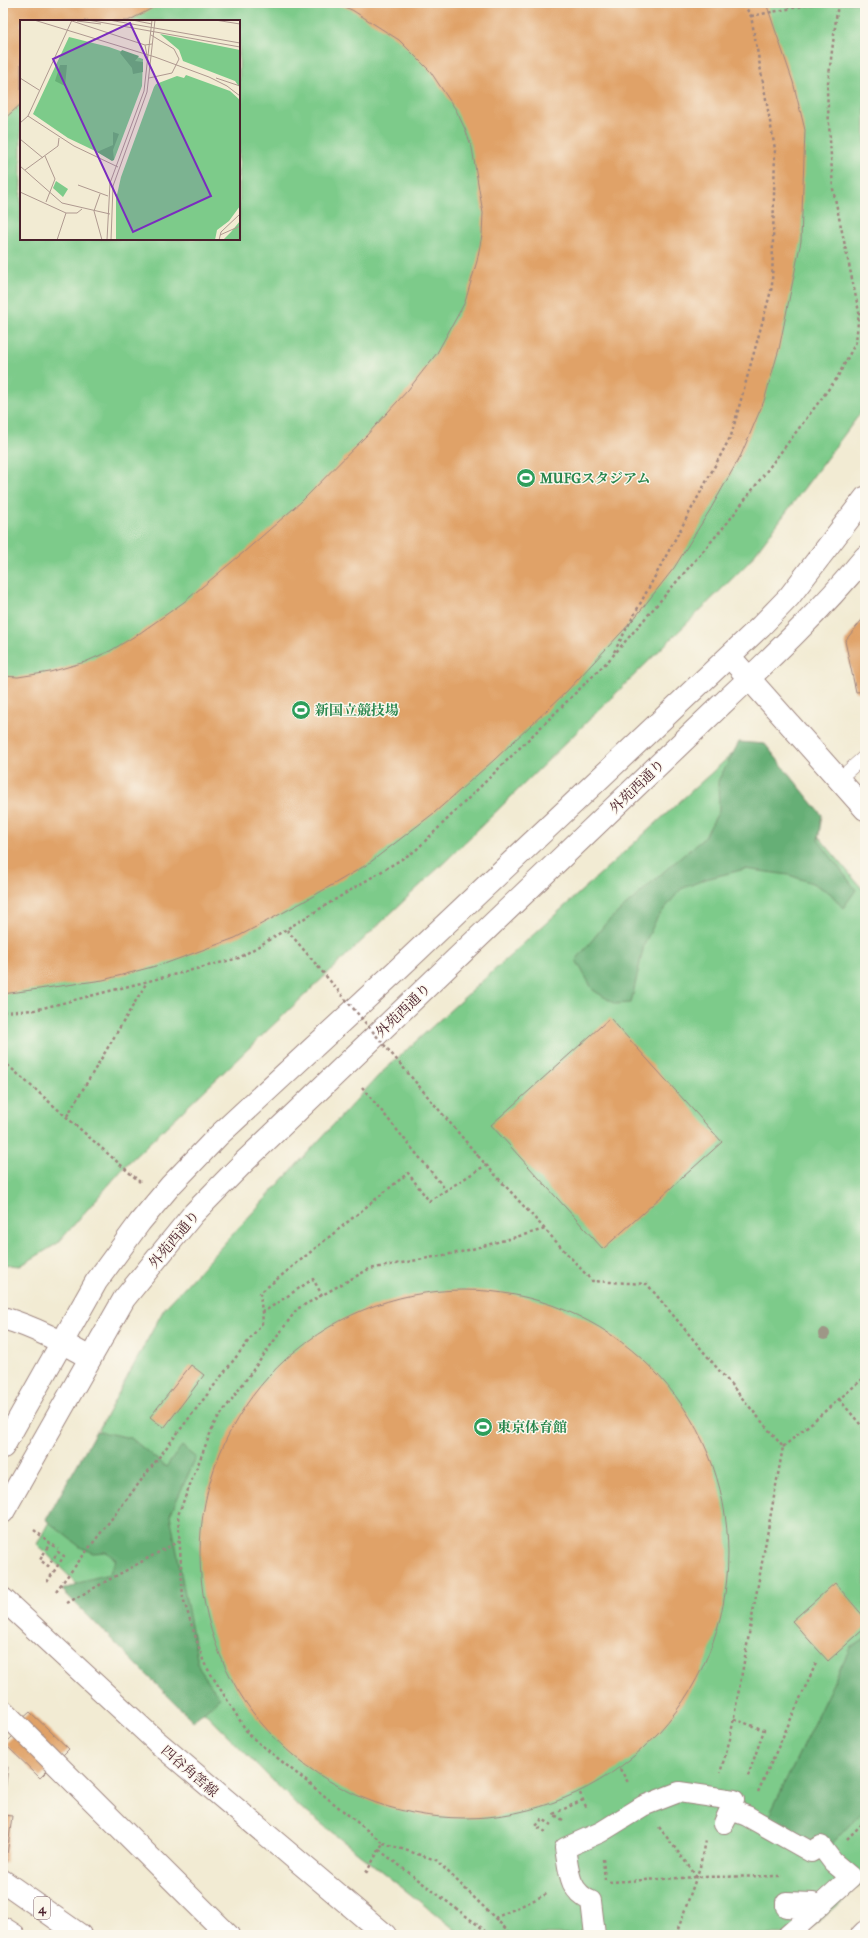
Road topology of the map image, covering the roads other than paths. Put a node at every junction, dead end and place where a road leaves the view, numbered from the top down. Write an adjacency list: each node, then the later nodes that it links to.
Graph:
1 (865, 498): 3 (main road)
2 (865, 557): 4 (main road, 外苑西通り)
3 (730, 657): 4 (main road); 9 (main road)
4 (749, 679): 6 (main road); 10 (main road, 外苑西通り)
5 (865, 756): 6 (lane)
6 (839, 779): 7 (main road)
7 (865, 809)
8 (3, 1318): 9 (main road)
9 (61, 1341): 10 (main road); 11 (main road)
10 (90, 1358): 12 (main road, 外苑西通り)
11 (3, 1446)
12 (3, 1512)
13 (5, 1600): 21 (main road, 四谷角筈線)
14 (3, 1712): 20 (main road)
15 (3, 1881): 19 (main road, 4)
16 (3, 1928): 18 (main road)
17 (865, 1932): 24 (main road)
18 (14, 1935)
19 (80, 1935)
20 (228, 1935)
21 (384, 1935)
22 (595, 1935): 23 (street)
23 (788, 1935)
24 (862, 1935)

